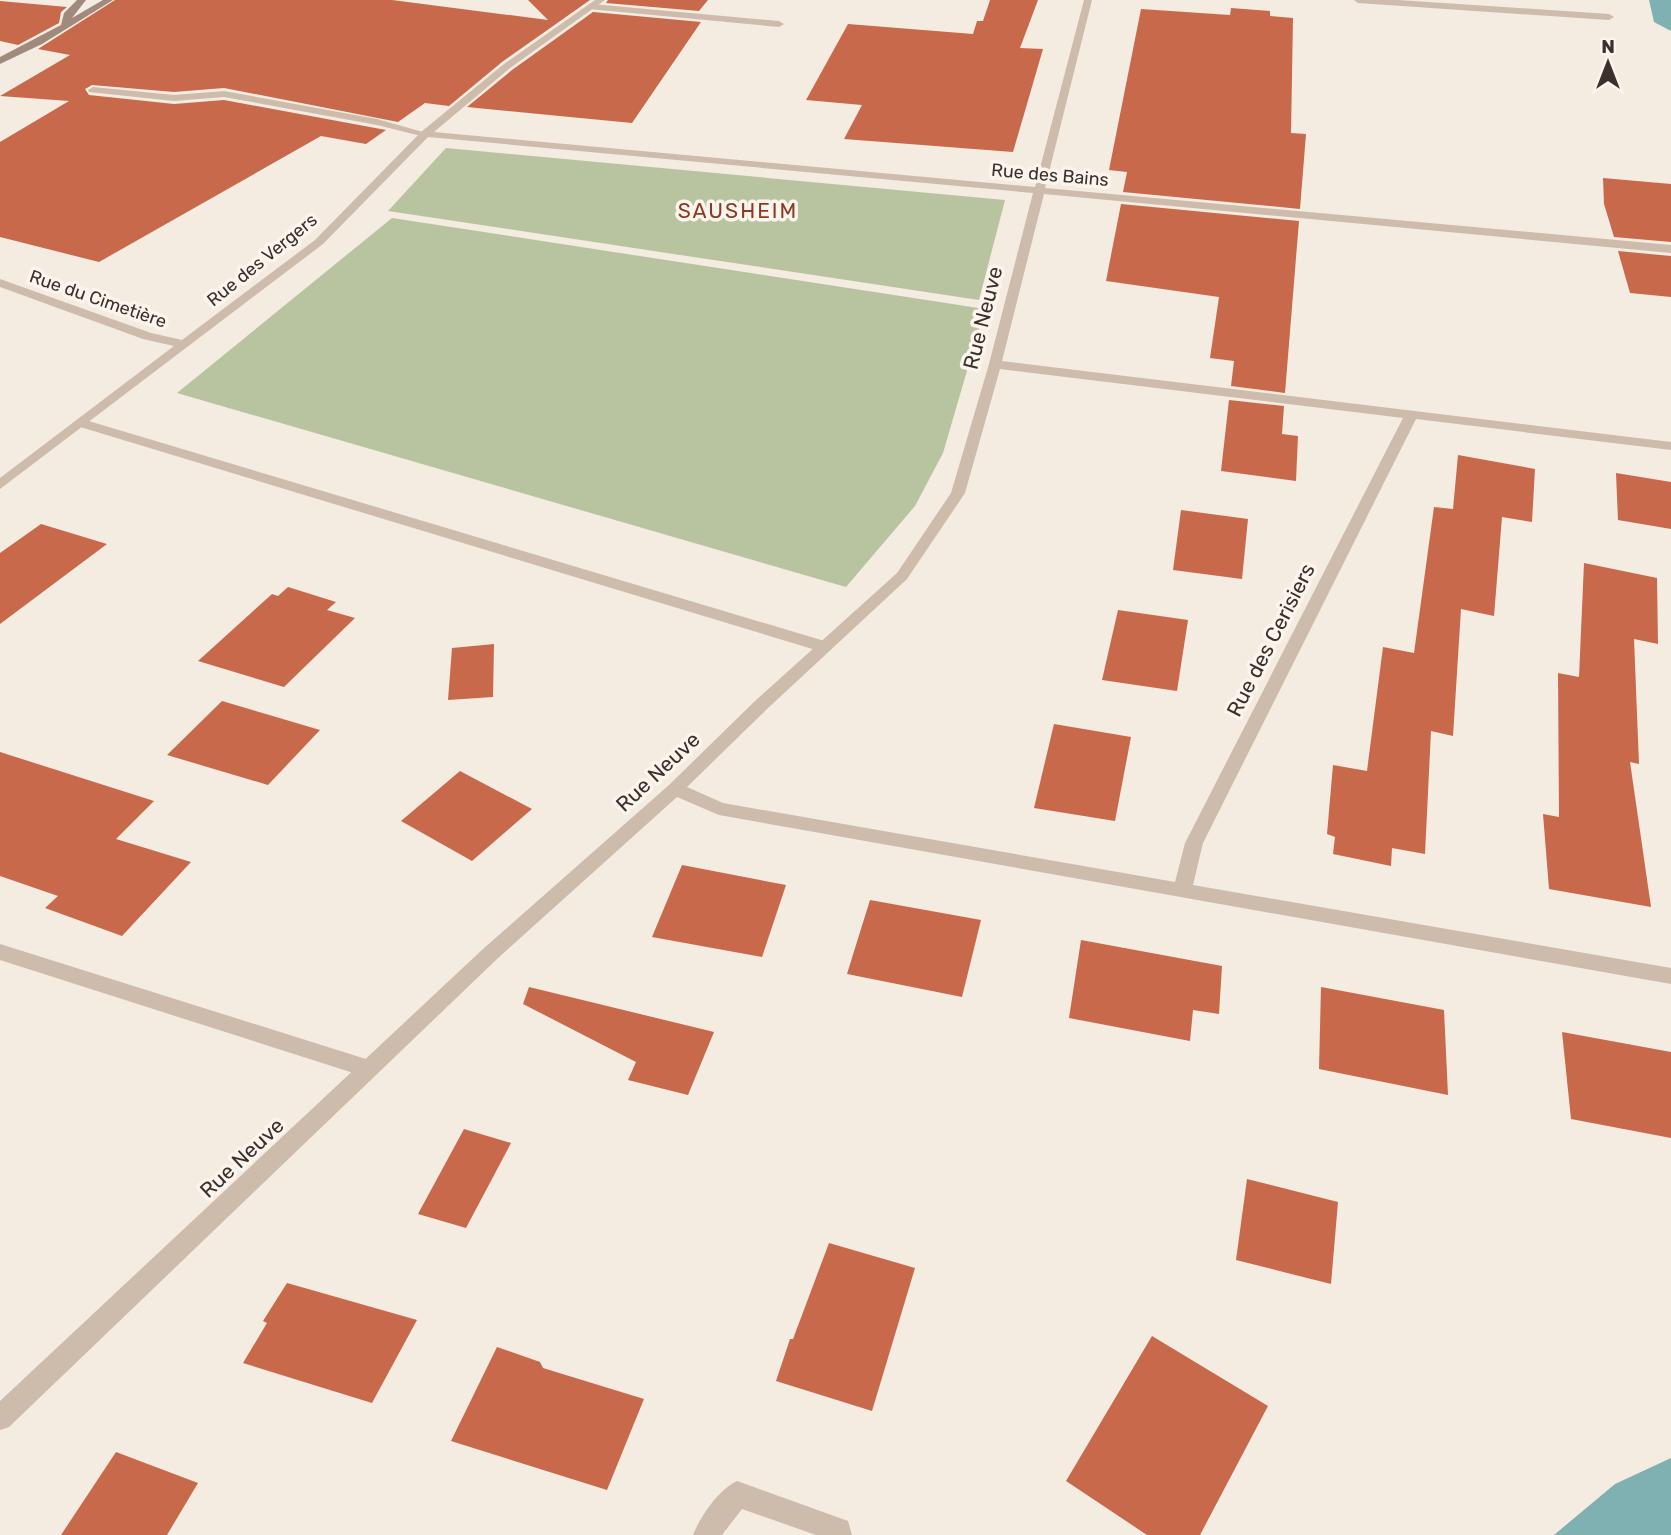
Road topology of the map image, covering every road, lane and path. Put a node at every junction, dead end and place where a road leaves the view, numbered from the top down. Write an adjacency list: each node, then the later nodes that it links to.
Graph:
1 (82, 0): 8 (main road)
2 (109, 0): 8 (main road)
3 (1088, 0): 12 (street, Rue Neuve)
4 (1358, 0): 6 (street)
5 (597, 3): 7 (street); 11 (street, Rue des Vergers)
6 (1609, 17)
7 (779, 24)
8 (65, 25): 9 (main road)
9 (0, 61)
10 (93, 90): 11 (street, Rue des Bains)
11 (425, 134): 12 (street, Rue des Bains); 15 (street, Rue des Vergers)
12 (1038, 191): 13 (street, Rue des Bains); 16 (street, Rue Neuve)
13 (1671, 249)
14 (0, 283): 15 (street, Rue du Cimetière)
15 (185, 345): 18 (street, Rue des Vergers)
16 (995, 363): 17 (street); 21 (street, Rue Neuve)
17 (1411, 415): 19 (street); 23 (street, Rue des Cerisiers)
18 (82, 423): 20 (street, Rue des Vergers); 21 (street)
19 (1671, 446)
20 (0, 485)
21 (825, 647): 22 (street, Rue Neuve)
22 (675, 789): 23 (street); 26 (street, Rue Neuve)
23 (1182, 890): 25 (street)
24 (0, 952): 26 (street)
25 (1671, 976)
26 (369, 1069): 27 (street, Rue Neuve)
27 (0, 1418)
28 (706, 1535): 29 (street)
29 (839, 1535)

